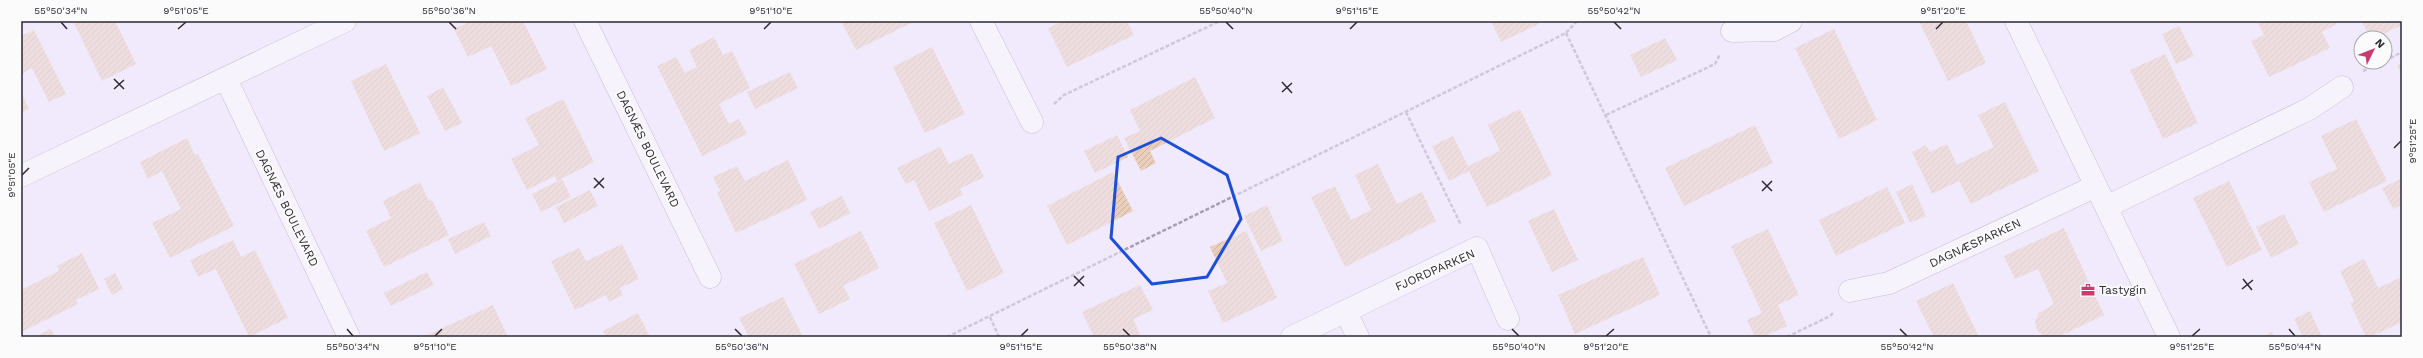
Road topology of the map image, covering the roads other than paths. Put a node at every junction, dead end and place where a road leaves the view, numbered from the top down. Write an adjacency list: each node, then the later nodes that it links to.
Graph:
1 (345, 21): 7 (street)
2 (585, 21): 13 (street, DAGNÆS BOULEVARD)
3 (981, 21): 9 (street)
4 (1791, 21): 6 (street)
5 (2016, 21): 11 (street)
6 (1732, 31)
7 (226, 79): 10 (street); 17 (street, DAGNÆS BOULEVARD)
8 (2342, 87): 12 (street)
9 (1032, 122)
10 (21, 176)
11 (2096, 186): 12 (street); 14 (street, DAGNÆSPARKEN)
12 (2106, 207): 20 (street)
13 (710, 277)
14 (1850, 291)
15 (1346, 312): 16 (street, FJORDPARKEN); 18 (street, FJORDPARKEN); 19 (street)
16 (1508, 320)
17 (349, 337)
18 (1292, 337)
19 (1358, 337)
20 (2169, 337)

